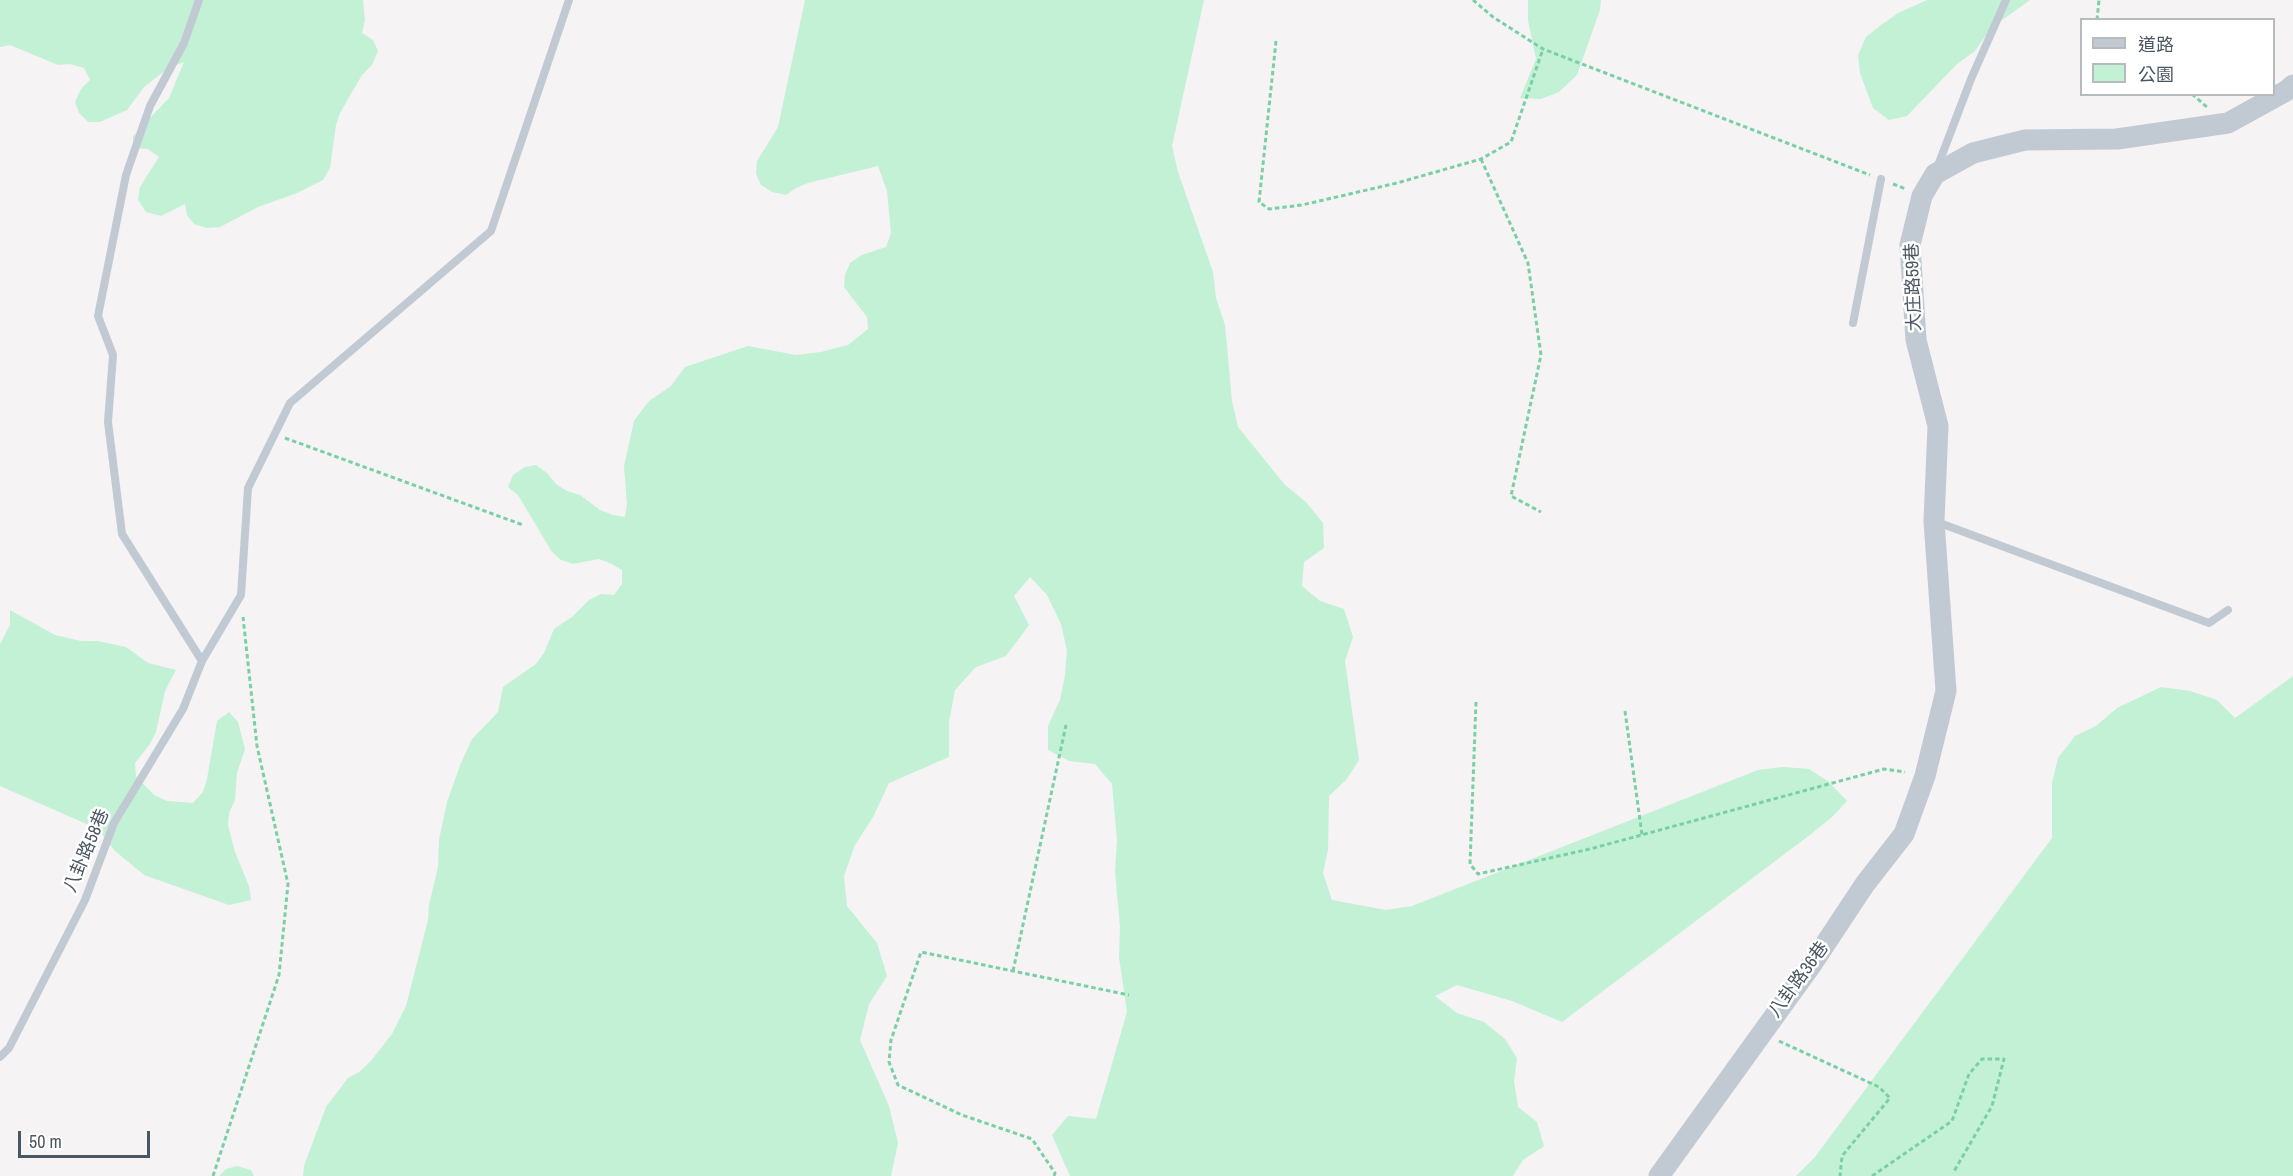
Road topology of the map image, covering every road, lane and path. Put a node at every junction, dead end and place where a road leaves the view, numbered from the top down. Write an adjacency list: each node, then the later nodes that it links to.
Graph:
1 (199, 0): 21 (lane)
2 (569, 0): 15 (lane)
3 (1473, 0): 8 (path)
4 (2006, 0): 11 (lane)
5 (2099, 0): 6 (path)
6 (2097, 18)
7 (1276, 41): 10 (path)
8 (1543, 49): 10 (path); 12 (path)
9 (2293, 85): 11 (street)
10 (1481, 159): 16 (path)
11 (1935, 174): 13 (street, 大庄路59巷)
12 (1881, 179): 13 (path); 14 (lane)
13 (1922, 196): 17 (street, 大庄路59巷)
14 (1853, 323)
15 (275, 434): 18 (path); 19 (lane)
16 (1541, 512)
17 (1934, 520): 20 (lane); 25 (street, 大庄路59巷)
18 (523, 525)
19 (241, 595): 21 (lane, 八卦路58巷); 32 (path)
20 (2228, 610)
21 (202, 661): 30 (lane, 八卦路58巷)
22 (1476, 702): 26 (path)
23 (1625, 711): 26 (path)
24 (1066, 725): 27 (path)
25 (1925, 776): 26 (path); 29 (street, 八卦路36巷)
26 (1642, 835)
27 (1013, 971): 28 (path); 33 (path)
28 (1129, 995)
29 (1761, 1033): 34 (street, 八卦路36巷); 35 (path)
30 (0, 1057)
31 (1953, 1173): 36 (path)
32 (213, 1176)
33 (1054, 1176)
34 (1659, 1176)
35 (1840, 1176)
36 (1872, 1176)

